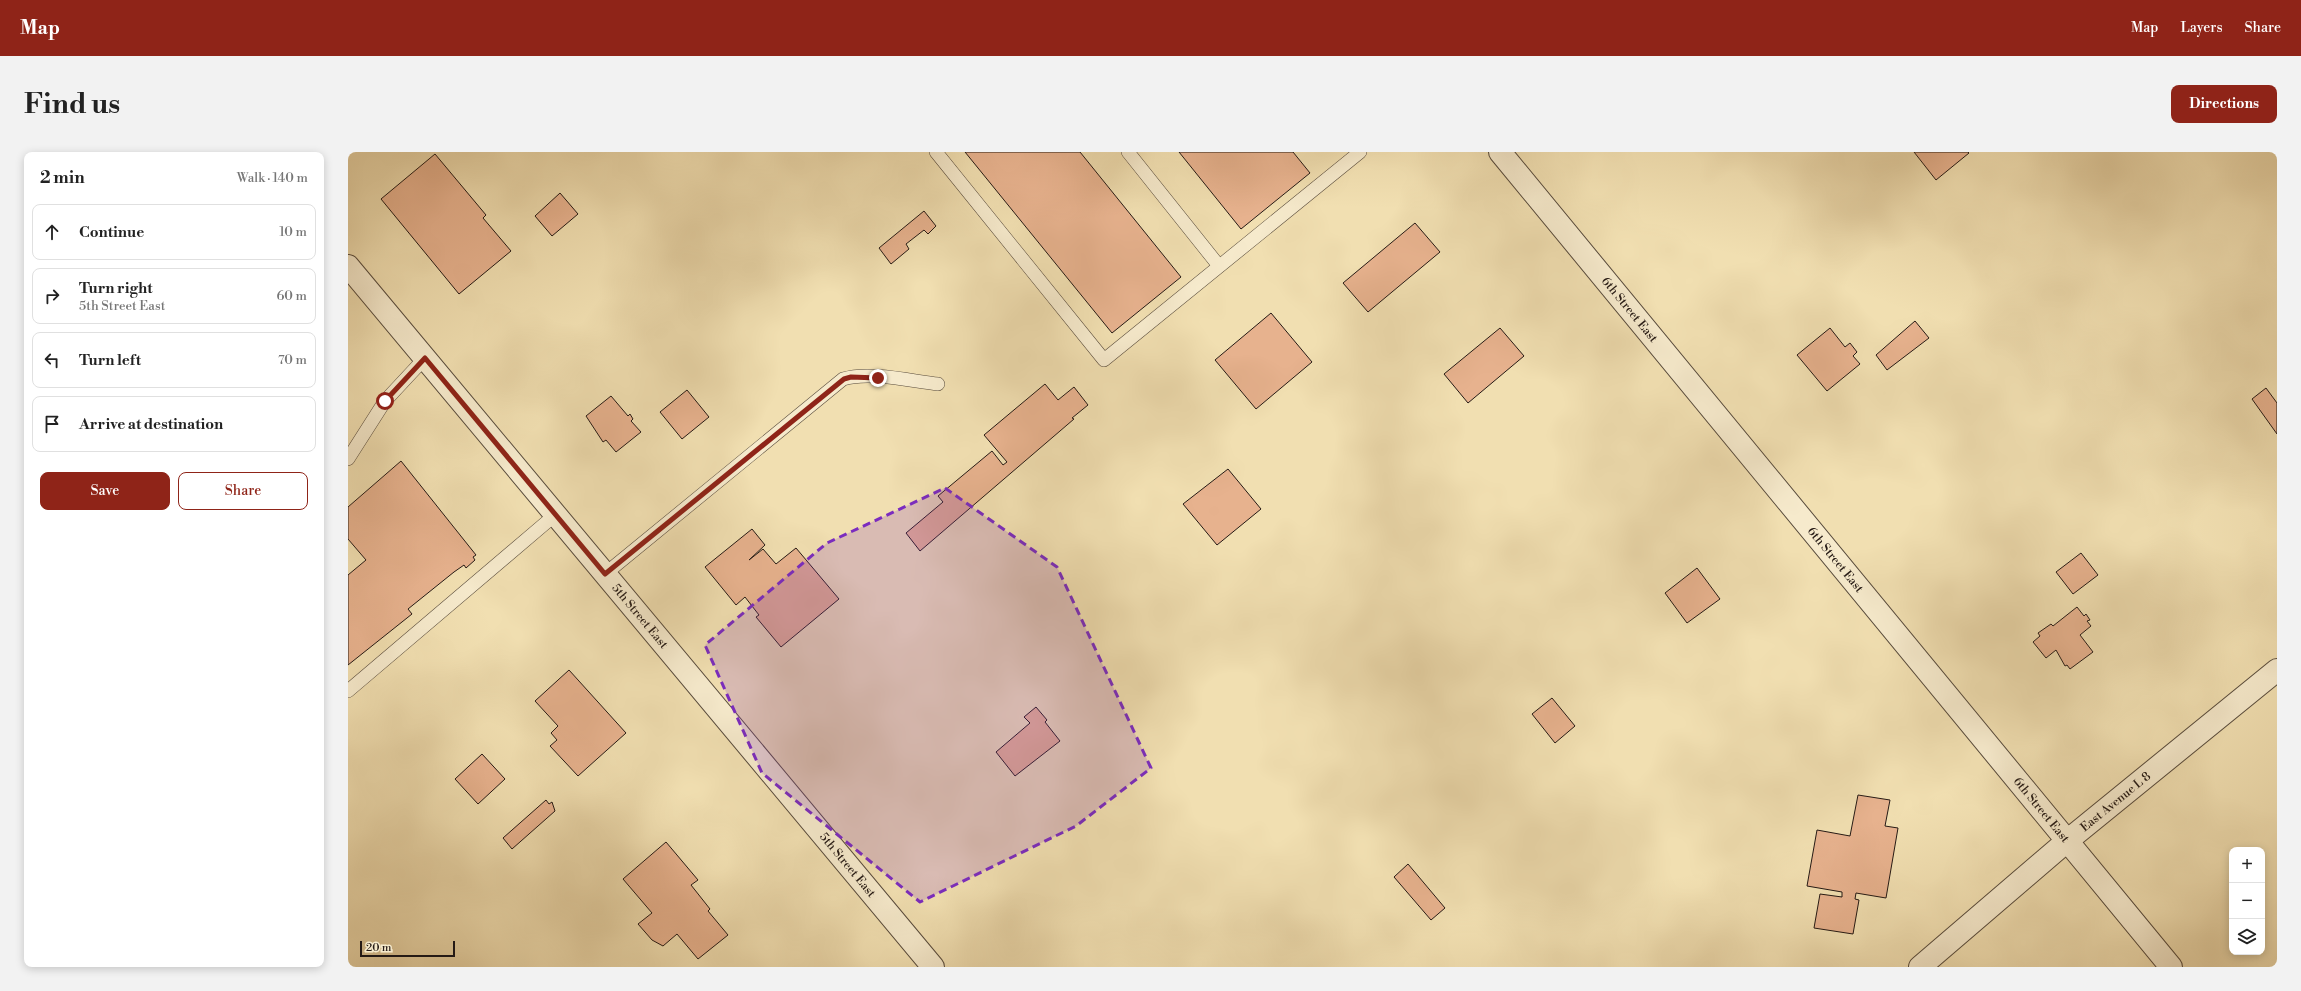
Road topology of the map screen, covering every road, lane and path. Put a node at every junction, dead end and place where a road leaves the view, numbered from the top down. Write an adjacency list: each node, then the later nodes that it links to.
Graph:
1 (936, 152): 6 (lane)
2 (1128, 152): 6 (lane)
3 (1359, 152): 6 (lane)
4 (1500, 152): 14 (street, 6th Street East)
5 (348, 266): 7 (street, 5th Street East)
6 (1219, 266)
7 (425, 358): 9 (lane); 10 (street, 5th Street East)
8 (938, 384): 11 (lane)
9 (348, 459)
10 (555, 515): 11 (street, 5th Street East); 13 (lane)
11 (605, 574): 15 (street, 5th Street East)
12 (2277, 670): 14 (street, East Avenue L 8)
13 (348, 691)
14 (2067, 841): 16 (street, East Avenue L 8); 17 (street, 6th Street East)
15 (933, 967)
16 (1920, 967)
17 (2171, 967)

